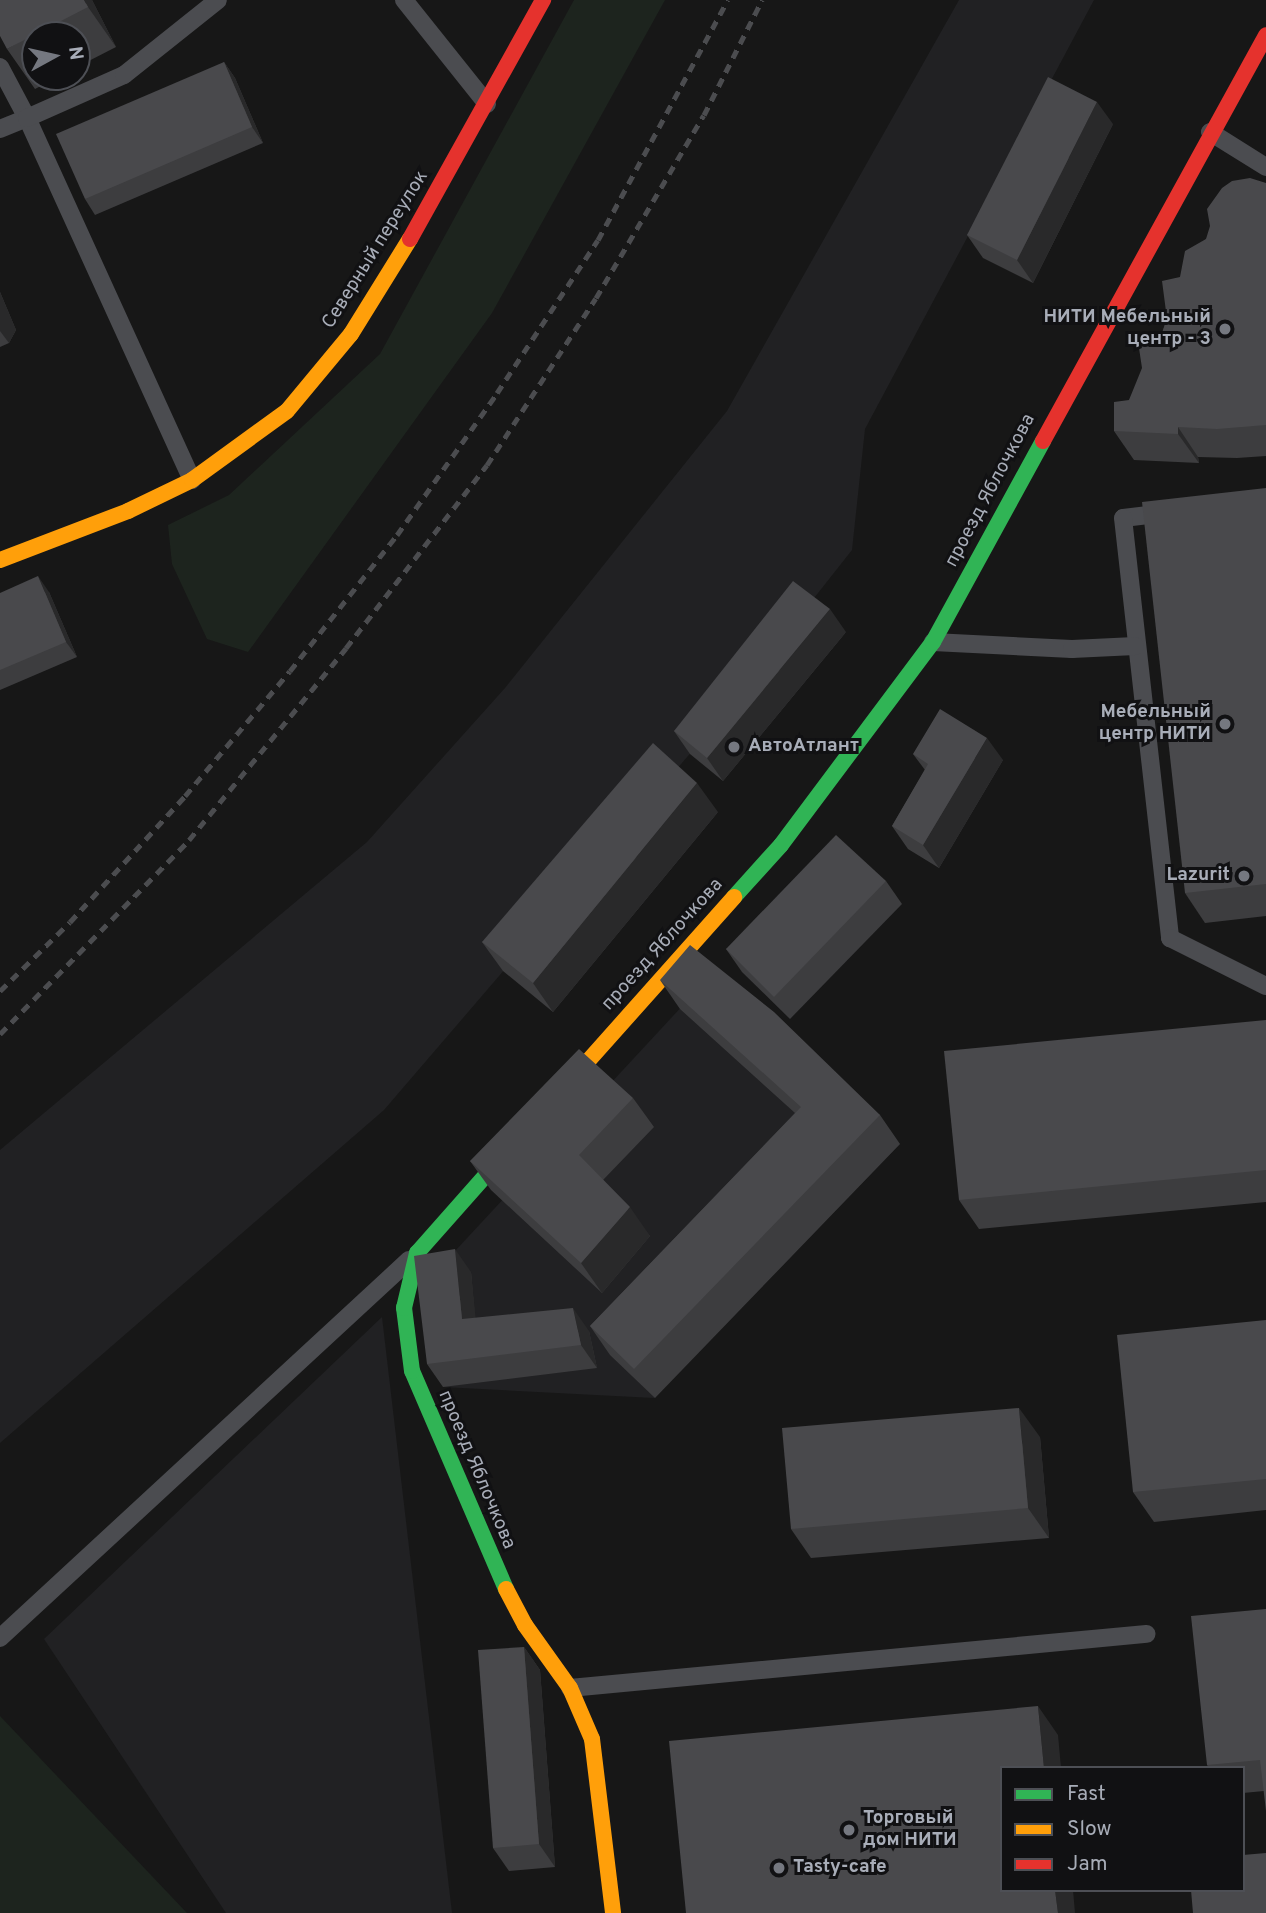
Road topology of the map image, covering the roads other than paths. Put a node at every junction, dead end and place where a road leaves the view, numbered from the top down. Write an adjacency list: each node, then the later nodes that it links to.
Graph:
1 (218, 0): 7 (lane)
2 (404, 0): 6 (lane)
3 (543, 0): 6 (street, Северный переулок)
4 (1266, 35): 9 (street, проезд Яблочкова)
5 (0, 67): 7 (lane)
6 (486, 104): 11 (street, Северный переулок)
7 (27, 118): 8 (lane); 11 (lane)
8 (0, 129)
9 (1210, 132): 10 (lane); 14 (street, проезд Яблочкова)
10 (1266, 167)
11 (192, 480): 13 (street, Северный переулок)
12 (1178, 511): 15 (lane)
13 (0, 560)
14 (933, 642): 15 (lane); 17 (street, проезд Яблочкова)
15 (1135, 646): 16 (lane)
16 (1266, 986)
17 (547, 1106)
18 (529, 1127): 19 (street, проезд Яблочкова)
19 (417, 1252): 21 (lane); 22 (street, проезд Яблочкова)
20 (1146, 1634): 22 (lane)
21 (0, 1638)
22 (570, 1688): 23 (street, проезд Яблочкова)
23 (613, 1913)

